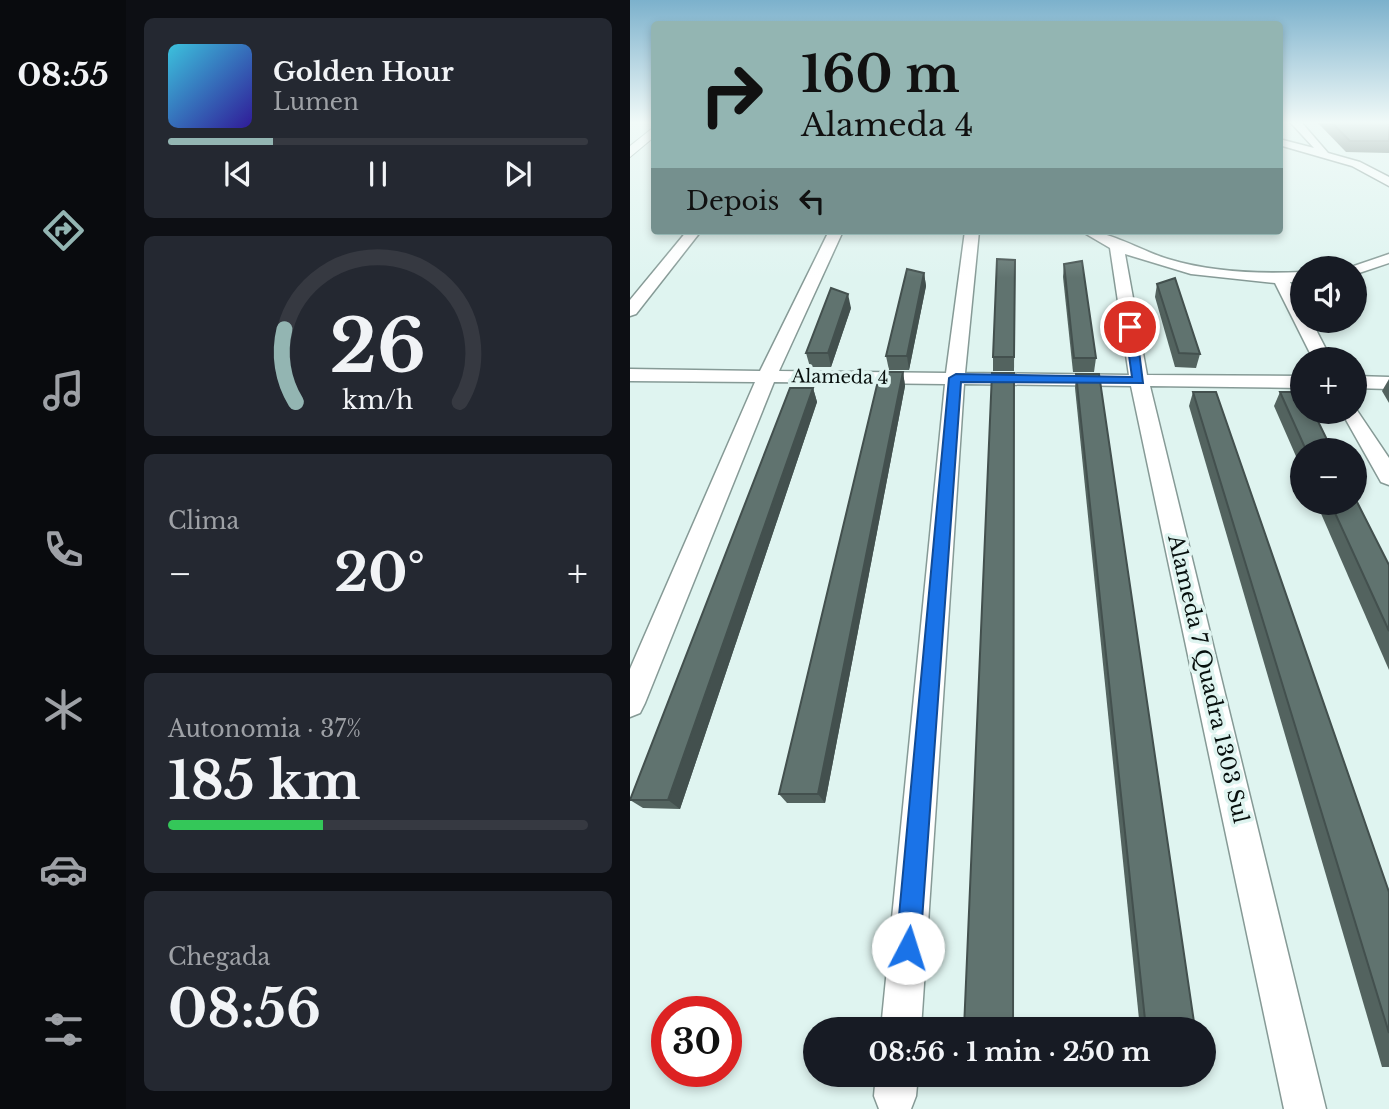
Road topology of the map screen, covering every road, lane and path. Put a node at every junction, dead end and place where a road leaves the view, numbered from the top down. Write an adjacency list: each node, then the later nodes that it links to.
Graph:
1 (691, 235): 11 (street)
2 (834, 235): 13 (street)
3 (972, 235): 14 (street)
4 (1095, 235): 5 (street)
5 (1117, 247): 8 (street); 15 (street, Alameda 7 Quadra 1303 Sul)
6 (1389, 258): 7 (street)
7 (1367, 266)
8 (1280, 278): 9 (street); 10 (street)
9 (1290, 278)
10 (1290, 297)
11 (630, 311)
12 (630, 375): 13 (street, Alameda 4)
13 (767, 376): 14 (street, Alameda 4); 21 (street)
14 (956, 378): 15 (street, Alameda 4); 22 (street)
15 (1139, 380): 16 (street, Alameda 4); 23 (street, Alameda 7 Quadra 1303 Sul)
16 (1290, 382)
17 (1367, 382): 18 (street)
18 (1389, 383)
19 (1358, 424): 20 (street)
20 (1389, 477)
21 (630, 703)
22 (902, 1017)
23 (1305, 1109)

